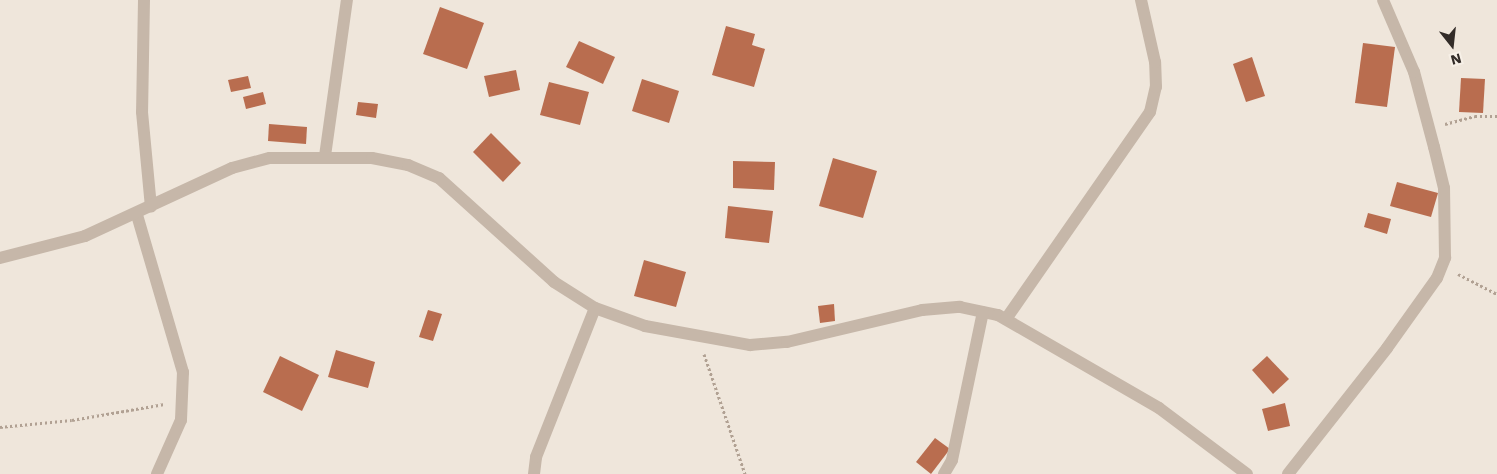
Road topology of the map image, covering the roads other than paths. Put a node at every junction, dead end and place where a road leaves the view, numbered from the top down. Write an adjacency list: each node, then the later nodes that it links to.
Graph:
1 (144, 0): 6 (street)
2 (347, 0): 5 (street)
3 (1141, 0): 11 (street)
4 (1383, 0): 16 (street)
5 (325, 156): 6 (street); 9 (street)
6 (151, 207): 7 (street)
7 (137, 215): 8 (street); 12 (street)
8 (0, 258)
9 (595, 308): 10 (street); 13 (street)
10 (983, 312): 11 (street); 14 (street)
11 (1006, 319): 15 (street)
12 (157, 474)
13 (534, 474)
14 (944, 474)
15 (1247, 474)
16 (1285, 474)

